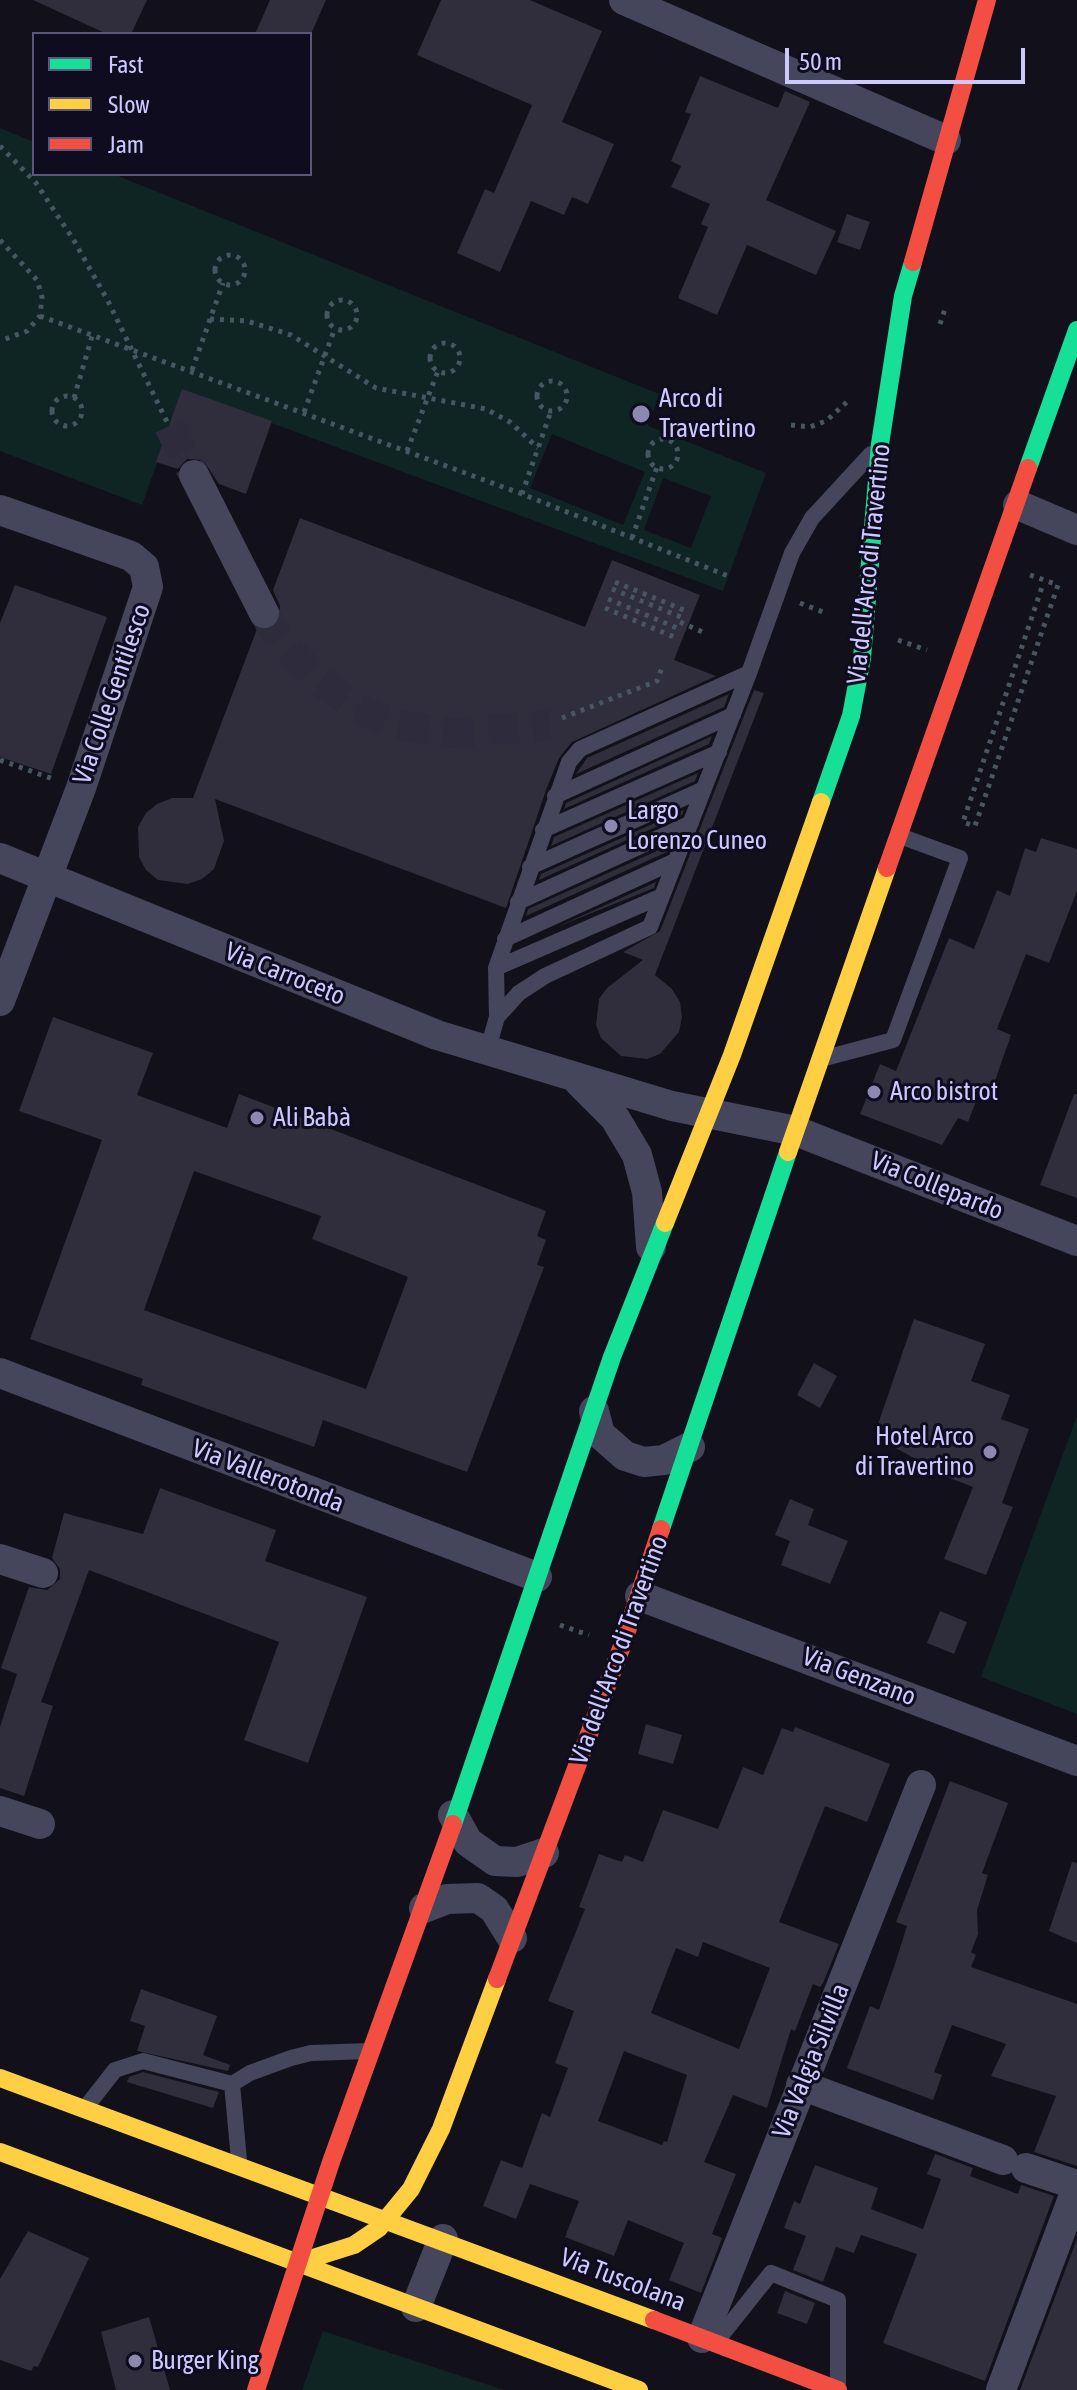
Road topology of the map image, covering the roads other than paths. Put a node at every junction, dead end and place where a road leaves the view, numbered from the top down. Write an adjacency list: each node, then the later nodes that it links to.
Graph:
1 (624, 0): 3 (street)
2 (987, 0): 3 (main road, Via dell'Arco di Travertino)
3 (946, 140): 5 (main road, Via dell'Arco di Travertino)
4 (1077, 330): 7 (main road, Via dell'Arco di Travertino)
5 (880, 444): 11 (lane); 32 (main road, Via dell'Arco di Travertino)
6 (194, 475): 10 (street)
7 (1018, 505): 9 (street); 18 (main road, Via dell'Arco di Travertino)
8 (0, 510): 22 (street, Via Colle Gentilesco)
9 (1077, 530)
10 (264, 613)
11 (749, 673): 12 (lane); 15 (lane)
12 (733, 715): 13 (lane); 15 (lane)
13 (719, 752): 14 (lane); 17 (lane)
14 (704, 789): 16 (lane); 21 (lane)
15 (555, 796): 17 (lane)
16 (691, 823): 20 (lane); 24 (lane)
17 (543, 830): 21 (lane)
18 (899, 836): 30 (main road, Via dell'Arco di Travertino); 30 (lane)
19 (0, 858): 22 (street, Via Carroceto)
20 (675, 861): 23 (lane); 25 (lane)
21 (530, 867): 24 (lane)
22 (47, 877): 27 (street, Via Colle Gentilesco); 29 (street, Via Carroceto)
23 (662, 896): 26 (lane); 28 (lane)
24 (518, 902): 25 (lane)
25 (505, 939): 26 (lane)
26 (496, 968): 28 (lane)
27 (0, 1001)
28 (497, 1017): 29 (lane)
29 (487, 1052): 31 (street, Via Carroceto)
30 (819, 1059): 33 (main road, Via dell'Arco di Travertino)
31 (574, 1078): 32 (street, Via Carroceto); 35 (street, Via Carroceto)
32 (708, 1115): 33 (street); 35 (main road, Via dell'Arco di Travertino)
33 (796, 1131): 34 (street, Via Collepardo); 38 (main road, Via dell'Arco di Travertino)
34 (1077, 1241)
35 (651, 1253): 37 (main road, Via dell'Arco di Travertino)
36 (0, 1373): 41 (street, Via Vallerotonda)
37 (594, 1411): 38 (street); 41 (main road, Via dell'Arco di Travertino)
38 (690, 1447): 42 (main road, Via dell'Arco di Travertino)
39 (0, 1559): 40 (street)
40 (43, 1573)
41 (537, 1577): 46 (main road, Via dell'Arco di Travertino)
42 (640, 1596): 43 (street, Via Genzano); 48 (main road, Via dell'Arco di Travertino)
43 (1077, 1761)
44 (921, 1785): 54 (street, Via Valgia Silvilla)
45 (0, 1811): 47 (street)
46 (453, 1815): 48 (street); 49 (main road, Via dell'Arco di Travertino)
47 (40, 1824)
48 (544, 1853): 50 (main road, Via dell'Arco di Travertino)
49 (424, 1908): 50 (street); 51 (main road, Via dell'Arco di Travertino)
50 (512, 1938): 60 (main road, Via dell'Arco di Travertino)
51 (372, 2051): 53 (lane); 59 (main road, Via dell'Arco di Travertino)
52 (0, 2078): 55 (main road, Via Tuscolana)
53 (232, 2084): 55 (lane); 57 (lane)
54 (801, 2085): 58 (street); 64 (street, Via Valgia Silvilla)
55 (84, 2110): 57 (main road, Via Tuscolana)
56 (0, 2152): 62 (main road)
57 (240, 2165): 59 (main road, Via Tuscolana)
58 (1075, 2192): 69 (street)
59 (320, 2194): 60 (main road, Via Tuscolana); 62 (main road, Via dell'Arco di Travertino)
60 (389, 2218): 61 (main road, Via Tuscolana); 62 (main road)
61 (443, 2239): 63 (street); 64 (main road, Via Tuscolana)
62 (297, 2263): 63 (main road); 66 (main road, Via dell'Arco di Travertino)
63 (416, 2307): 65 (main road)
64 (709, 2341): 68 (main road, Via Tuscolana); 68 (lane)
65 (598, 2382): 67 (main road)
66 (256, 2390)
67 (639, 2390)
68 (838, 2390)
69 (1001, 2390)

